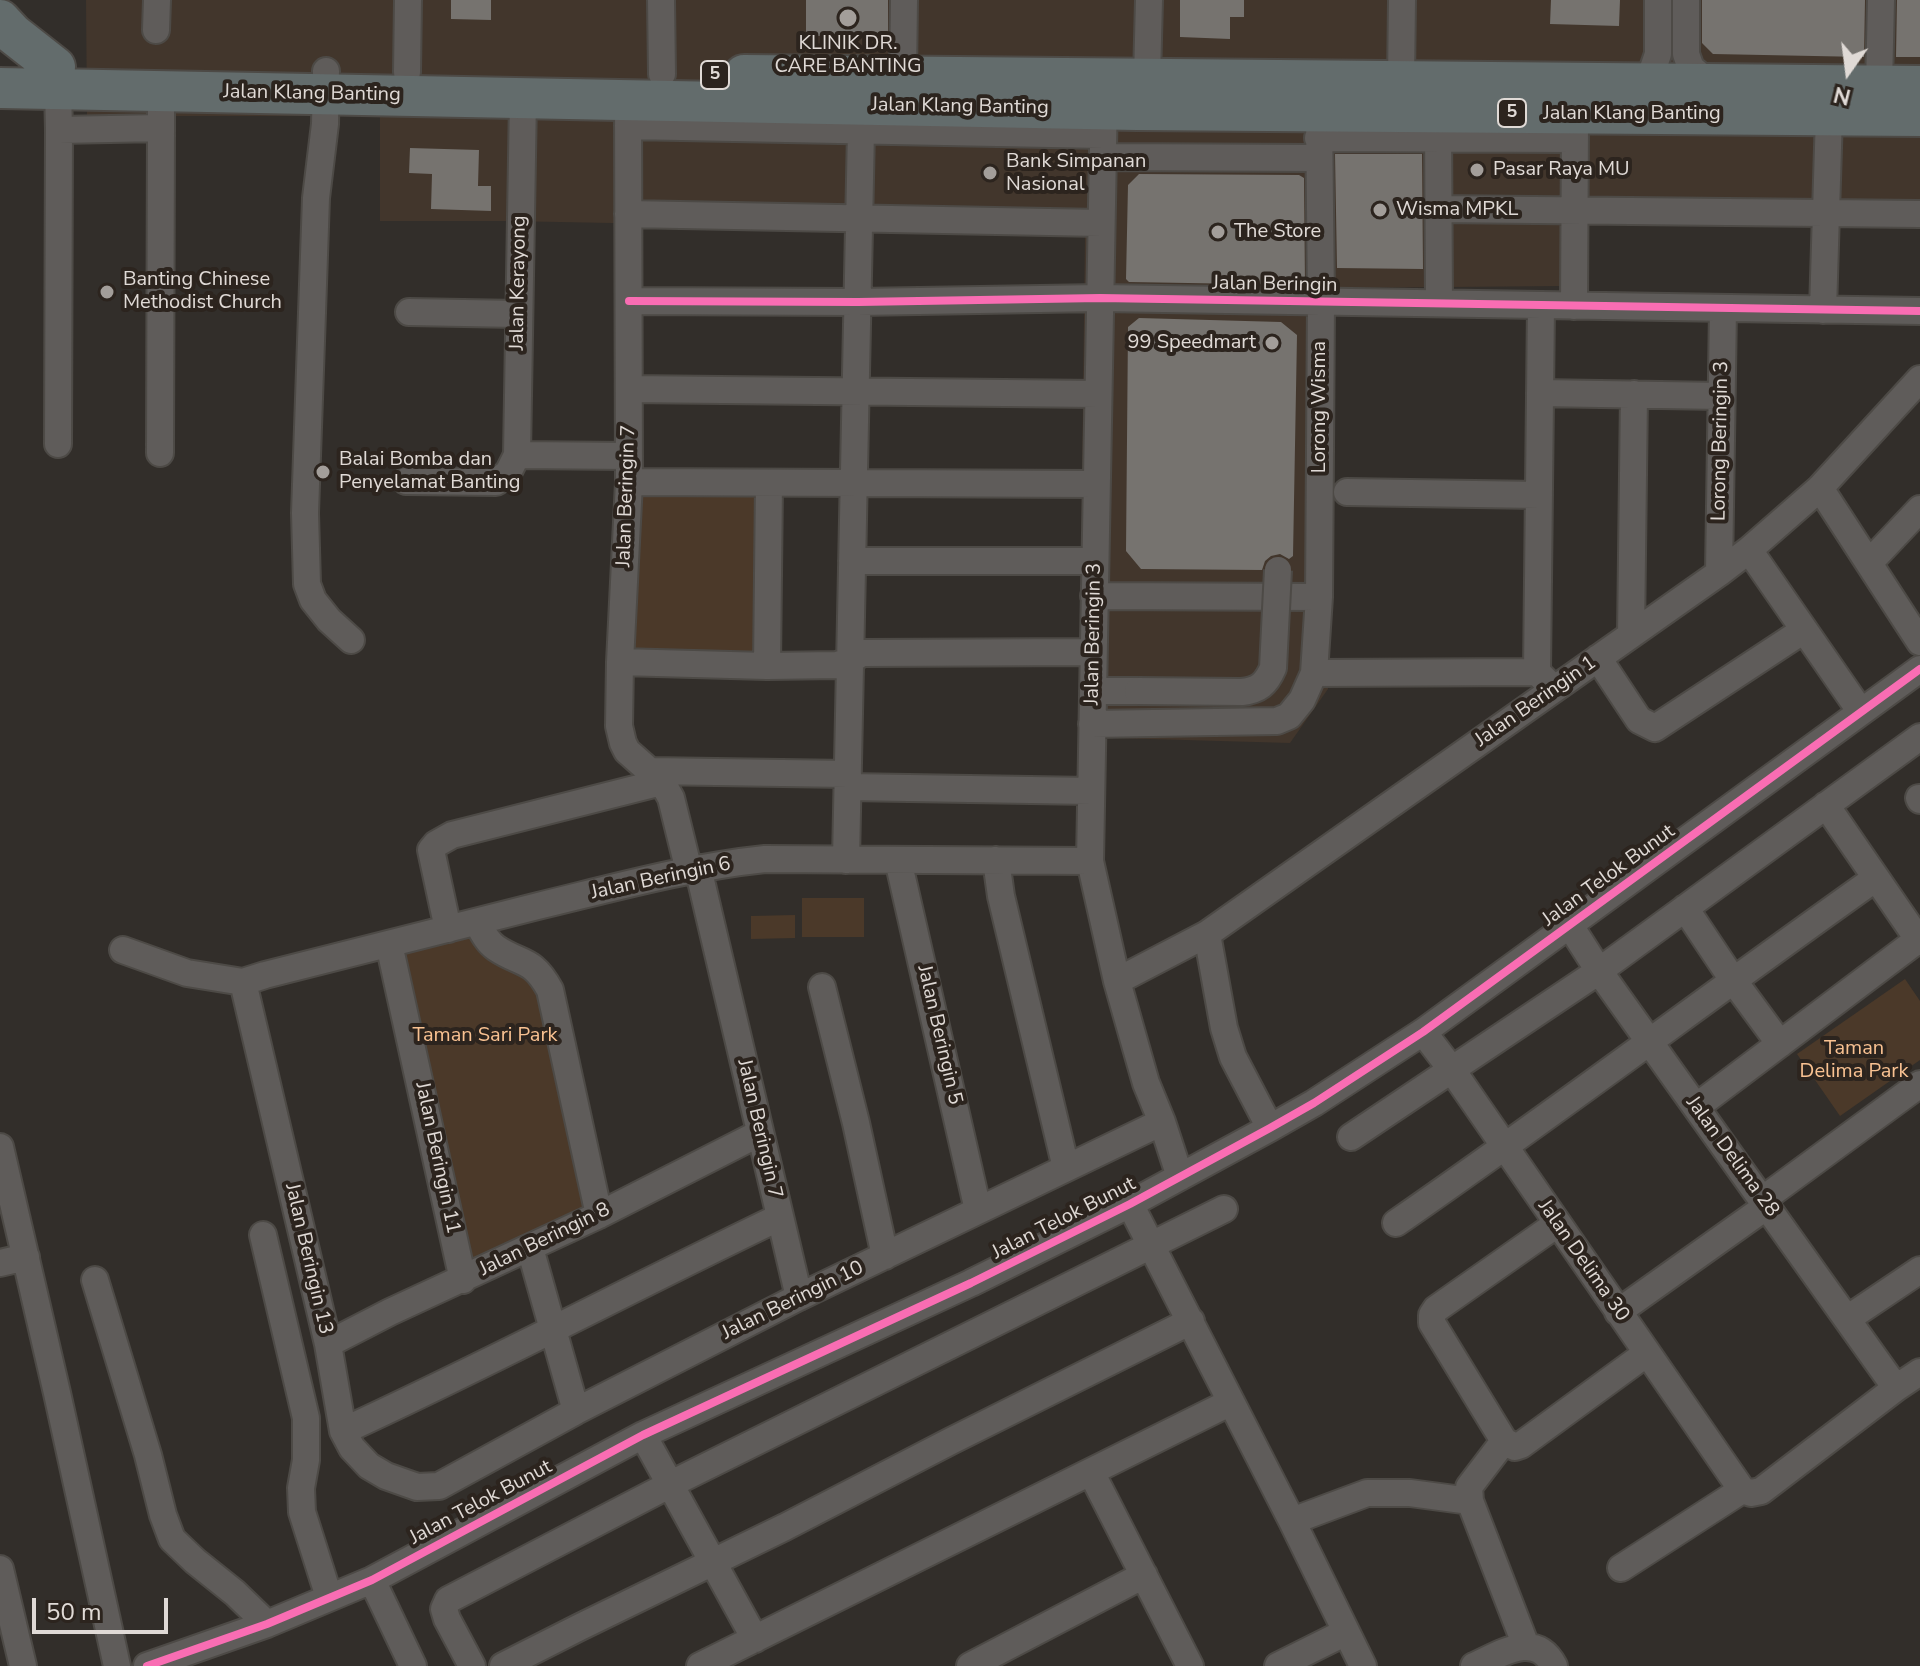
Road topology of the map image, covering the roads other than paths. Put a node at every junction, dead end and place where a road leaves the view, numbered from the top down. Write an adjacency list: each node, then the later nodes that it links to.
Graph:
1 (157, 0): 11 (street)
2 (408, 0): 13 (street)
3 (661, 0): 14 (street)
4 (904, 0): 15 (street)
5 (1149, 0): 16 (street)
6 (1402, 0): 18 (street)
7 (1658, 0): 20 (street)
8 (1686, 0): 21 (street)
9 (1881, 0): 22 (street)
10 (0, 20): 17 (highway)
11 (156, 30)
12 (0, 66): 17 (highway, Jalan Klang Banting / 5)
13 (407, 72): 14 (highway, Jalan Klang Banting / 5); 19 (highway, Jalan Klang Banting / 5)
14 (662, 74): 15 (highway, Jalan Klang Banting / 5)
15 (903, 76): 31 (highway, Jalan Klang Banting / 5)
16 (1147, 78): 18 (highway, Jalan Klang Banting / 5); 31 (highway, Jalan Klang Banting / 5)
17 (54, 81): 19 (highway, Jalan Klang Banting / 5); 24 (highway, Jalan Klang Banting / 5); 26 (highway, Jalan Klang Banting / 5); 27 (highway); 34 (street)
18 (1401, 81): 20 (highway, Jalan Klang Banting / 5)
19 (326, 83): 25 (highway, Jalan Klang Banting / 5); 26 (highway, Jalan Klang Banting / 5); 86 (street)
20 (1648, 83): 21 (highway, Jalan Klang Banting / 5)
21 (1710, 84): 22 (highway, Jalan Klang Banting / 5)
22 (1879, 85): 23 (highway, Jalan Klang Banting / 5)
23 (1920, 86)
24 (0, 88)
25 (523, 98): 28 (highway, Jalan Klang Banting / 5); 55 (street, Jalan Kerayong)
26 (161, 109): 34 (street); 64 (street)
27 (0, 110)
28 (628, 113): 31 (highway, Jalan Klang Banting / 5); 35 (street); 40 (street, Jalan Beringin 7)
29 (1829, 115): 30 (highway, Jalan Klang Banting / 5); 33 (highway, Jalan Klang Banting / 5); 39 (street)
30 (1920, 116)
31 (1103, 120): 35 (street); 36 (highway, Jalan Klang Banting / 5); 43 (street, Jalan Beringin 3)
32 (1438, 126): 33 (highway, Jalan Klang Banting / 5); 36 (highway, Jalan Klang Banting / 5); 37 (street)
33 (1575, 126): 38 (street)
34 (59, 130): 63 (street)
35 (861, 130): 42 (street)
36 (1318, 136): 47 (street, Lorong Wisma)
37 (1438, 209): 38 (street); 48 (street)
38 (1574, 210): 39 (street); 50 (street)
39 (1826, 213): 41 (street); 52 (street)
40 (628, 214): 42 (street); 45 (street, Jalan Beringin 7)
41 (1920, 214)
42 (859, 218): 43 (street); 46 (street)
43 (1101, 223): 44 (street, Jalan Beringin 3)
44 (1100, 298): 46 (street, Jalan Beringin); 47 (street, Jalan Beringin); 60 (street, Jalan Beringin 3)
45 (629, 301): 46 (street, Jalan Beringin); 57 (street, Jalan Beringin 7)
46 (858, 302): 58 (street)
47 (1321, 302): 48 (street, Jalan Beringin); 82 (street, Lorong Wisma)
48 (1439, 303): 49 (street, Jalan Beringin)
49 (1541, 305): 50 (street, Jalan Beringin); 59 (street)
50 (1574, 306): 51 (street, Jalan Beringin)
51 (1723, 308): 52 (street, Jalan Beringin); 62 (street, Lorong Beringin 3)
52 (1823, 310): 53 (street, Jalan Beringin)
53 (1920, 311)
54 (409, 312): 55 (street)
55 (518, 314): 65 (street, Jalan Kerayong)
56 (1920, 379): 71 (street, Jalan Beringin 1)
57 (629, 389): 58 (street); 66 (street, Jalan Beringin 7)
58 (856, 391): 60 (street); 69 (street)
59 (1540, 393): 61 (street); 73 (street)
60 (1098, 394): 70 (street, Jalan Beringin 3)
61 (1634, 394): 62 (street); 85 (street)
62 (1721, 396): 80 (street, Lorong Beringin 3)
63 (58, 444)
64 (160, 453)
65 (514, 461): 66 (street); 67 (street)
66 (629, 469): 68 (street); 90 (street, Jalan Beringin 7)
67 (406, 481)
68 (769, 483): 69 (street); 91 (street)
69 (854, 483): 70 (street); 76 (street)
70 (1096, 484): 77 (street, Jalan Beringin 3)
71 (1820, 488): 75 (street, Jalan Beringin 1); 78 (street)
72 (1347, 492): 73 (street)
73 (1539, 495): 94 (street)
74 (1920, 509): 78 (street)
75 (1749, 550): 80 (street, Jalan Beringin 1); 83 (street)
76 (852, 561): 77 (street); 89 (street)
77 (1095, 561): 81 (street, Jalan Beringin 3)
78 (1869, 563): 84 (street)
79 (1278, 570): 95 (street, bridge)
80 (1719, 573): 85 (street, Jalan Beringin 1)
81 (1094, 596): 82 (street); 87 (street, Jalan Beringin 3)
82 (1319, 597): 93 (street, Lorong Wisma)
83 (1804, 630): 88 (street); 96 (street)
84 (1918, 633)
85 (1631, 635): 88 (street, Jalan Beringin 1)
86 (351, 640)
87 (1093, 652): 89 (street); 95 (street, Jalan Beringin 3)
88 (1598, 658): 94 (street, Jalan Beringin 1)
89 (849, 661): 91 (street); 100 (street)
90 (620, 662): 91 (street); 99 (street, Jalan Beringin 7)
91 (767, 666)
92 (1920, 669): 96 (street, Jalan Telok Bunut)
93 (1314, 673): 94 (street); 97 (street, Lorong Wisma)
94 (1545, 681): 113 (street, Jalan Beringin 1)
95 (1093, 691): 97 (street, Jalan Beringin 3)
96 (1861, 712): 111 (street, Jalan Telok Bunut)
97 (1092, 724): 101 (street, Jalan Beringin 3)
98 (1920, 737): 102 (street)
99 (656, 776): 100 (street); 107 (street, Jalan Beringin 7); 112 (street)
100 (848, 780): 101 (street); 103 (street)
101 (1091, 791): 106 (street, Jalan Beringin 3)
102 (1826, 805): 108 (street); 109 (street)
103 (846, 860): 104 (street, Jalan Beringin 6); 107 (street, Jalan Beringin 6)
104 (898, 860): 105 (street, Jalan Beringin 6); 139 (street, Jalan Beringin 5)
105 (996, 860): 106 (street, Jalan Beringin 6); 134 (street)
106 (1090, 861): 119 (street, Jalan Beringin 3)
107 (693, 870): 110 (street, Jalan Beringin 6); 130 (street, Jalan Beringin 7)
108 (1876, 878): 114 (street); 118 (street)
109 (1685, 908): 117 (street); 118 (street)
110 (477, 922): 112 (street, Jalan Beringin 6); 140 (street)
111 (1569, 924): 117 (street, Jalan Delima 28); 122 (street, Jalan Telok Bunut)
112 (448, 929): 115 (street, Jalan Beringin 6)
113 (1207, 934): 119 (street, Jalan Beringin 1); 129 (street)
114 (1919, 940): 124 (street)
115 (389, 944): 120 (street, Jalan Beringin 6); 151 (street, Jalan Beringin 11)
116 (123, 950): 120 (street)
117 (1599, 971): 123 (street, Jalan Delima 28); 125 (street)
118 (1733, 980): 123 (street); 124 (street)
119 (1117, 981): 128 (street, Jalan Beringin 3)
120 (243, 982): 157 (street, Jalan Beringin 13)
121 (822, 987): 147 (street)
122 (1423, 1032): 125 (street, Jalan Delima 30); 129 (street, Jalan Telok Bunut)
123 (1650, 1042): 127 (street, Jalan Delima 28); 133 (street)
124 (1780, 1044): 127 (street)
125 (1452, 1070): 131 (street); 133 (street, Jalan Delima 30)
126 (1920, 1084): 136 (street)
127 (1696, 1107): 136 (street, Jalan Delima 28)
128 (1162, 1122): 134 (street, Jalan Beringin 10); 135 (street, Jalan Beringin 3)
129 (1270, 1128): 135 (street, Jalan Telok Bunut)
130 (760, 1133): 140 (street, Jalan Beringin 8); 141 (street, Jalan Beringin 7)
131 (1351, 1137)
132 (0, 1147): 148 (street)
133 (1505, 1148): 142 (street); 143 (street, Jalan Delima 30)
134 (1066, 1168): 139 (street, Jalan Beringin 10)
135 (1180, 1177): 137 (street, Jalan Telok Bunut)
136 (1765, 1203): 153 (street); 154 (street, Jalan Delima 28)
137 (1130, 1204): 145 (street); 164 (street, Jalan Telok Bunut)
138 (1224, 1209): 145 (street)
139 (978, 1210): 147 (street, Jalan Beringin 10)
140 (599, 1215): 146 (street, Jalan Beringin 8)
141 (780, 1217): 152 (street, Jalan Beringin 7); 156 (street)
142 (1396, 1223)
143 (1557, 1224): 153 (street, Jalan Delima 30); 165 (street)
144 (263, 1235): 177 (street)
145 (1153, 1245): 155 (street); 167 (street)
146 (530, 1248): 151 (street, Jalan Beringin 8); 156 (street)
147 (885, 1256): 152 (street, Jalan Beringin 10)
148 (13, 1260): 183 (street)
149 (1920, 1270): 154 (street)
150 (95, 1280): 178 (street)
151 (463, 1280): 157 (street, Jalan Beringin 8)
152 (799, 1297): 162 (street, Jalan Beringin 10)
153 (1618, 1312): 158 (street, Jalan Delima 30)
154 (1847, 1319): 160 (street, Jalan Delima 28)
155 (1191, 1321): 161 (street); 172 (street)
156 (553, 1329): 162 (street); 163 (street)
157 (328, 1344): 163 (street, Jalan Beringin 13)
158 (1647, 1353): 165 (street); 169 (street, Jalan Delima 30)
159 (1920, 1372): 160 (street)
160 (1896, 1388): 169 (street)
161 (1231, 1402): 166 (street); 171 (street)
162 (576, 1411): 168 (street, Jalan Beringin 10)
163 (343, 1431): 168 (street, Jalan Beringin 13)
164 (643, 1435): 167 (street); 176 (street, Jalan Telok Bunut)
165 (1504, 1441): 170 (street)
166 (1091, 1472): 175 (street); 180 (street)
167 (671, 1484): 172 (street); 186 (street)
168 (429, 1488)
169 (1742, 1490): 173 (street)
170 (1470, 1501): 171 (street); 181 (street)
171 (1292, 1521): 179 (street)
172 (713, 1563): 180 (street); 187 (street)
173 (1621, 1568)
174 (0, 1569): 182 (street)
175 (1144, 1575): 189 (street); 190 (street)
176 (372, 1580): 177 (street, Jalan Telok Bunut); 185 (street)
177 (329, 1597): 178 (street, Jalan Telok Bunut)
178 (267, 1624): 184 (street, Jalan Telok Bunut)
179 (1346, 1632): 191 (street); 192 (street)
180 (755, 1639): 188 (street)
181 (1526, 1646): 193 (street); 194 (street)
182 (23, 1666)
183 (117, 1666)
184 (147, 1666)
185 (413, 1666)
186 (472, 1666)
187 (503, 1666)
188 (700, 1666)
189 (970, 1666)
190 (1190, 1666)
191 (1278, 1666)
192 (1363, 1666)
193 (1474, 1666)
194 (1554, 1666)

